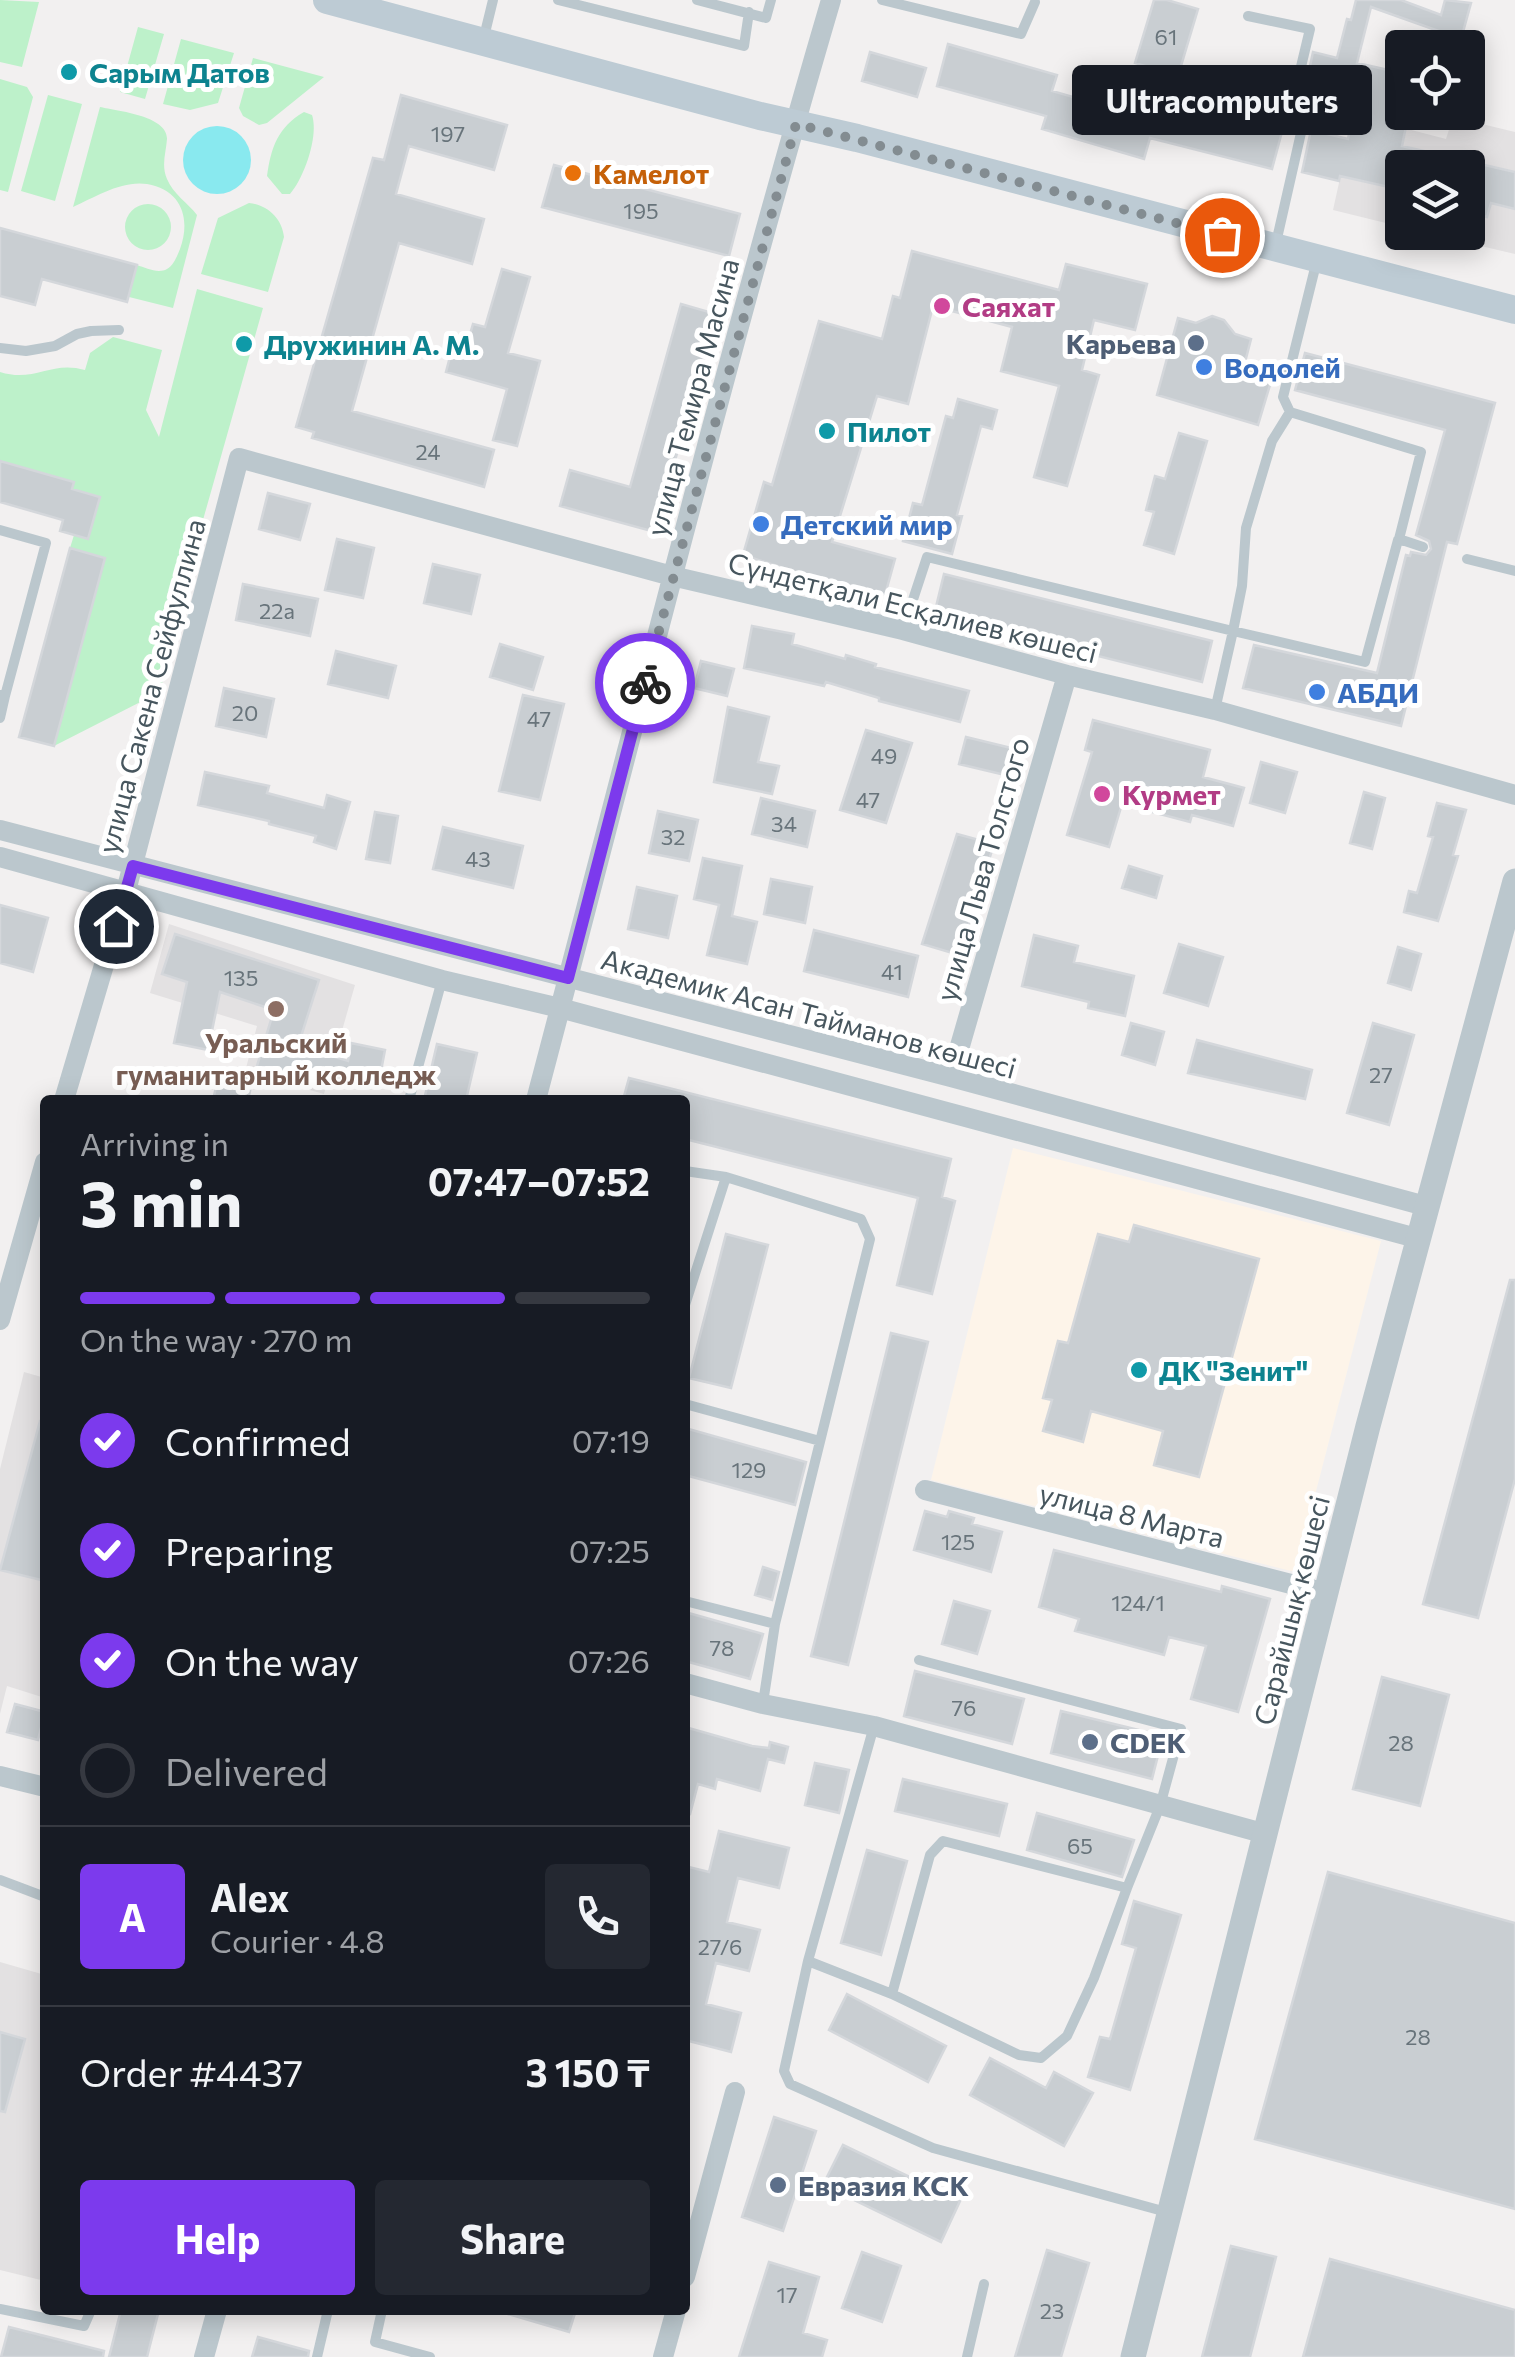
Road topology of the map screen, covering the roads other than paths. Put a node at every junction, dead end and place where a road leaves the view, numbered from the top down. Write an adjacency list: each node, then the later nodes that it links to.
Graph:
1 (326, 0): 11 (main road)
2 (492, 0): 11 (lane)
3 (558, 0): 9 (lane)
4 (697, 0): 9 (lane)
5 (770, 0): 9 (lane)
6 (831, 0): 12 (street, улица Темира Масина)
7 (882, 0): 8 (lane)
8 (1035, 2)
9 (749, 12)
10 (1248, 16): 13 (lane)
11 (483, 42): 12 (main road)
12 (796, 124): 13 (main road); 23 (street, улица Темира Масина)
13 (1274, 249): 14 (main road)
14 (1318, 260): 15 (main road); 18 (lane)
15 (1515, 310)
16 (118, 330): 17 (lane)
17 (0, 348)
18 (1290, 412): 25 (lane); 25 (lane)
19 (239, 458): 23 (street, Сүндетқали Есқалиев көшесі); 33 (street, улица Сакена Сейфуллина)
20 (0, 530): 27 (lane)
21 (1468, 559): 22 (lane)
22 (1515, 572)
23 (672, 576): 24 (street, Сүндетқали Есқалиев көшесі); 36 (street, улица Темира Масина)
24 (904, 630): 25 (lane); 26 (street, Сүндетқали Есқалиев көшесі)
25 (1233, 631): 28 (lane)
26 (1066, 675): 28 (street, Сүндетқали Есқалиев көшесі); 39 (street, улица Льва Толстого)
27 (3, 696): 29 (lane)
28 (1215, 710): 30 (street, Сүндетқали Есқалиев көшесі)
29 (0, 718)
30 (1515, 795)
31 (0, 830): 33 (street, Академик Асан Тайманов көшесі)
32 (0, 857): 35 (street)
33 (133, 866): 35 (street, улица Сакена Сейфуллина); 36 (street, Академик Асан Тайманов көшесі)
34 (1515, 880): 46 (street, Сарайшық көшесі)
35 (126, 891): 37 (street); 40 (street, улица Сакена Сейфуллина)
36 (568, 978): 38 (street, улица Темира Масина); 39 (street, Академик Асан Тайманов көшесі)
37 (442, 980): 38 (street); 41 (lane)
38 (560, 1008): 42 (street, улица Темира Масина); 48 (street)
39 (951, 1077): 46 (street, Академик Асан Тайманов көшесі)
40 (65, 1095)
41 (410, 1095)
42 (537, 1095)
43 (690, 1172): 44 (lane)
44 (726, 1177): 49 (lane); 53 (lane)
45 (40, 1198): 47 (street)
46 (1429, 1207): 48 (street, Сарайшық көшесі)
47 (36, 1226): 50 (street)
48 (1420, 1240): 55 (street, Сарайшық көшесі)
49 (690, 1289)
50 (4, 1298): 51 (street)
51 (0, 1320)
52 (690, 1405): 53 (lane)
53 (820, 1442): 57 (lane)
54 (924, 1490): 55 (street, улица 8 Марта)
55 (1326, 1593): 65 (street, Сарайшық көшесі)
56 (690, 1602): 57 (lane)
57 (775, 1624): 60 (lane)
58 (918, 1660): 64 (lane)
59 (690, 1684): 60 (street)
60 (763, 1704): 61 (street)
61 (874, 1726): 64 (street); 69 (lane)
62 (0, 1776): 63 (street)
63 (40, 1786)
64 (1160, 1806): 65 (street); 67 (lane)
65 (1266, 1834): 72 (street, Сарайшық көшесі)
66 (0, 1880): 68 (lane)
67 (1127, 1888): 70 (lane); 70 (lane)
68 (40, 1895)
69 (808, 1961): 70 (lane); 72 (lane)
70 (892, 1994)
71 (735, 2092): 73 (street)
72 (1170, 2214): 88 (street, Сарайшық көшесі)
73 (690, 2258)
74 (984, 2284): 87 (lane)
75 (0, 2308): 76 (lane)
76 (89, 2315)
77 (217, 2315): 82 (street)
78 (327, 2315): 83 (lane)
79 (381, 2315): 81 (lane)
80 (675, 2315): 86 (street)
81 (374, 2342): 84 (lane); 85 (lane)
82 (204, 2357)
83 (317, 2357)
84 (370, 2357)
85 (430, 2357)
86 (664, 2357)
87 (967, 2357)
88 (1133, 2357)

